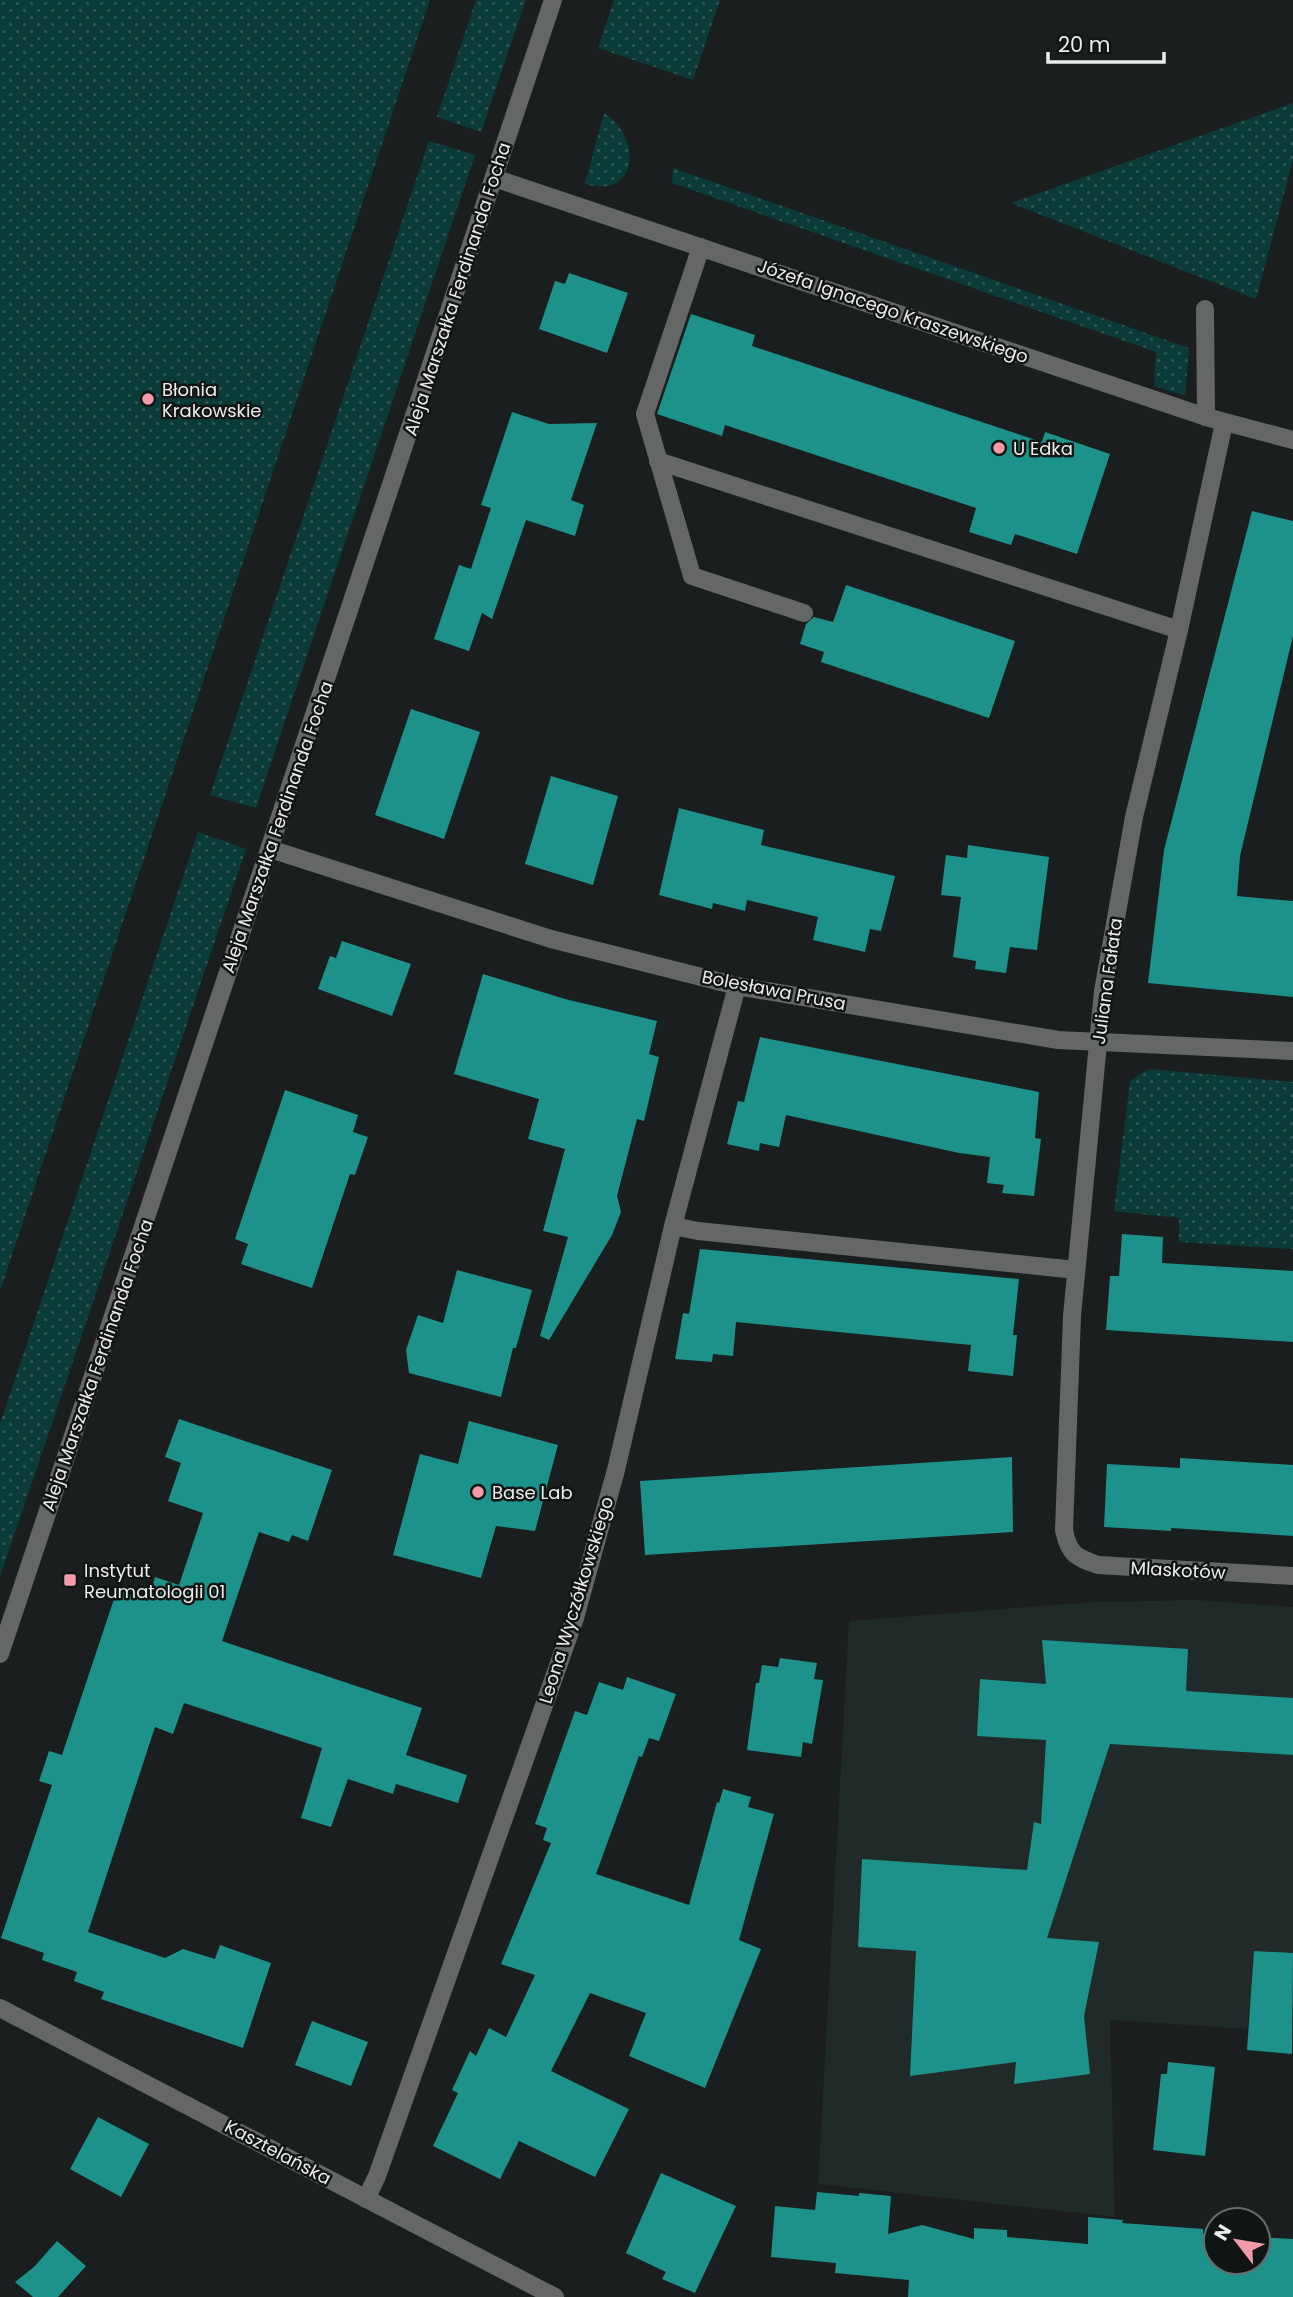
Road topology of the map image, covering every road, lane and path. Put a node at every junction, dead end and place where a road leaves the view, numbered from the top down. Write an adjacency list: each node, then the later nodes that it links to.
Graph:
1 (553, 0): 2 (street, Aleja Marszałka Ferdinanda Focha)
2 (494, 178): 3 (street, Józefa Ignacego Kraszewskiego); 11 (street, Aleja Marszałka Ferdinanda Focha)
3 (701, 247): 5 (street, Józefa Ignacego Kraszewskiego); 8 (street)
4 (1205, 309): 5 (street)
5 (1206, 417): 6 (street, Józefa Ignacego Kraszewskiego)
6 (1224, 423): 7 (street, Józefa Ignacego Kraszewskiego); 10 (street, Juliana Fałata)
7 (1293, 440)
8 (658, 461): 9 (street); 10 (street)
9 (804, 612)
10 (1179, 630): 13 (street, Juliana Fałata)
11 (270, 849): 12 (street, Bolesława Prusa); 19 (street, Aleja Marszałka Ferdinanda Focha)
12 (737, 986): 13 (street, Bolesława Prusa); 15 (street, Leona Wyczółkowskiego)
13 (1097, 1044): 14 (street, Bolesława Prusa); 16 (street, Juliana Fałata)
14 (1293, 1051)
15 (673, 1226): 16 (street); 21 (street, Leona Wyczółkowskiego)
16 (1076, 1270): 17 (street, Juliana Fałata)
17 (1068, 1548): 18 (street, Mlaskotów)
18 (1293, 1576)
19 (0, 1654)
20 (0, 2008): 21 (street, Kasztelańska)
21 (366, 2199): 22 (street, Kasztelańska)
22 (555, 2297)

